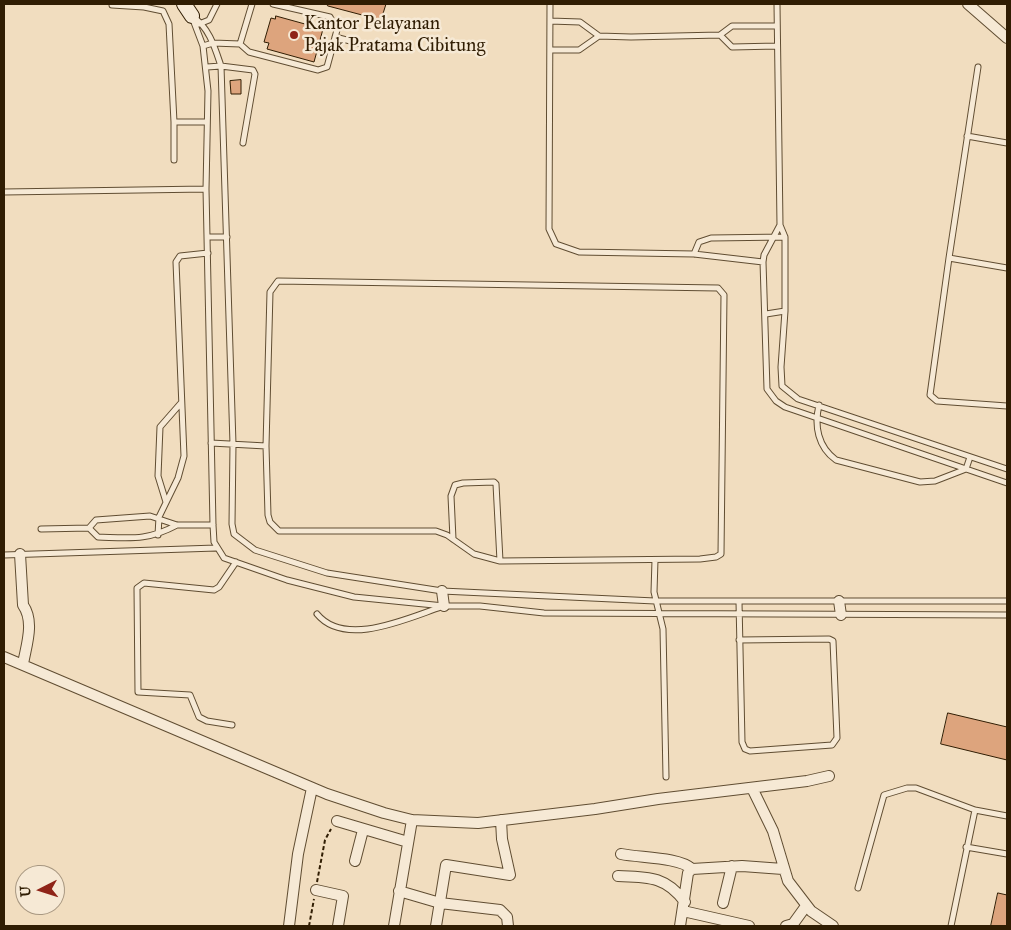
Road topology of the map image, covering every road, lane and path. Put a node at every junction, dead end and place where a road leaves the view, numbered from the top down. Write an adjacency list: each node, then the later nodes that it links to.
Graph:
1 (184, 4): 10 (street)
2 (217, 4): 10 (lane)
3 (251, 4): 17 (lane)
4 (273, 4): 14 (lane)
5 (550, 4): 9 (lane)
6 (777, 4): 11 (lane)
7 (968, 4): 15 (street)
8 (112, 5): 25 (lane)
9 (550, 21): 13 (lane); 21 (lane)
10 (196, 22): 16 (lane); 18 (lane)
11 (777, 26): 12 (lane); 19 (lane)
12 (720, 35): 13 (lane); 19 (lane)
13 (599, 36): 21 (lane)
14 (335, 37): 17 (lane); 20 (lane)
15 (1007, 38)
16 (213, 43): 17 (lane); 18 (lane); 22 (lane)
17 (240, 44)
18 (203, 46): 23 (lane)
19 (778, 46): 33 (lane)
20 (381, 48)
21 (550, 50): 39 (lane)
22 (221, 66): 23 (lane); 28 (lane); 34 (lane)
23 (206, 67): 26 (lane)
24 (978, 67): 27 (lane)
25 (174, 122): 26 (lane); 30 (lane)
26 (206, 122): 31 (lane)
27 (966, 136): 29 (lane); 40 (lane)
28 (243, 143)
29 (1007, 143)
30 (174, 160)
31 (206, 189): 32 (lane); 35 (lane)
32 (4, 192)
33 (780, 225): 36 (lane); 37 (lane)
34 (228, 236): 35 (lane); 50 (lane)
35 (208, 237): 38 (lane)
36 (785, 237): 37 (lane); 43 (lane)
37 (773, 238): 39 (lane); 41 (lane)
38 (208, 253): 45 (lane); 49 (lane)
39 (694, 254): 41 (lane)
40 (949, 258): 42 (lane); 47 (lane)
41 (763, 262): 44 (lane)
42 (1007, 268)
43 (785, 311): 44 (lane); 46 (lane)
44 (766, 314): 48 (lane)
45 (181, 404): 56 (lane); 56 (lane)
46 (819, 405): 48 (lane); 52 (lane)
47 (1007, 406)
48 (817, 416): 53 (lane); 53 (lane)
49 (211, 443): 50 (lane); 59 (lane)
50 (233, 444): 51 (lane); 70 (lane)
51 (266, 446): 63 (lane); 67 (lane)
52 (970, 457): 53 (lane); 54 (lane)
53 (966, 469): 55 (lane)
54 (1007, 469)
55 (1007, 483)
56 (166, 502): 57 (lane)
57 (159, 517): 58 (lane); 60 (lane); 62 (lane)
58 (177, 525): 59 (lane); 62 (lane)
59 (213, 525): 64 (lane)
60 (89, 528): 61 (lane); 62 (lane)
61 (42, 529)
62 (158, 535)
63 (453, 539): 68 (lane); 68 (lane)
64 (216, 548): 65 (lane); 69 (lane)
65 (20, 554): 66 (lane); 83 (street)
66 (4, 555)
67 (654, 560): 68 (lane); 72 (lane)
68 (500, 561)
69 (236, 562): 75 (lane); 84 (lane)
70 (442, 591): 72 (lane); 75 (street)
71 (1007, 600): 73 (lane)
72 (655, 601): 74 (lane); 77 (lane)
73 (839, 601): 74 (lane); 80 (street)
74 (740, 602): 78 (lane)
75 (444, 606): 76 (lane); 77 (lane)
76 (317, 614)
77 (660, 614): 78 (lane); 86 (lane)
78 (740, 615): 80 (lane); 81 (lane)
79 (1007, 615): 80 (lane)
80 (841, 616)
81 (739, 640): 81 (lane)
82 (4, 657): 83 (street)
83 (23, 664): 87 (street)
84 (232, 725)
85 (829, 776): 88 (street)
86 (666, 777)
87 (312, 788): 91 (street); 111 (street)
88 (752, 788): 92 (street); 102 (street)
89 (975, 810): 90 (lane); 96 (lane); 104 (lane)
90 (1007, 816)
91 (412, 820): 92 (street); 95 (street)
92 (501, 820): 107 (street)
93 (337, 822): 94 (street); 105 (path)
94 (363, 830): 95 (street); 99 (street)
95 (408, 842): 106 (street)
96 (966, 847): 98 (lane); 121 (lane)
97 (622, 854): 101 (street)
98 (1007, 854)
99 (355, 861)
100 (732, 866): 101 (street); 102 (street); 108 (street)
101 (692, 869): 110 (street)
102 (783, 869): 109 (street)
103 (618, 876): 110 (street)
104 (858, 888)
105 (316, 890): 112 (path); 113 (street)
106 (399, 891): 107 (street); 114 (street)
107 (440, 903): 115 (street); 116 (street)
108 (723, 903)
109 (806, 906): 119 (street); 120 (street)
110 (684, 907): 117 (street); 118 (street)
111 (289, 926)
112 (309, 926)
113 (338, 926)
114 (394, 926)
115 (436, 926)
116 (508, 926)
117 (680, 926)
118 (749, 926)
119 (786, 926)
120 (832, 926)
121 (951, 926)

